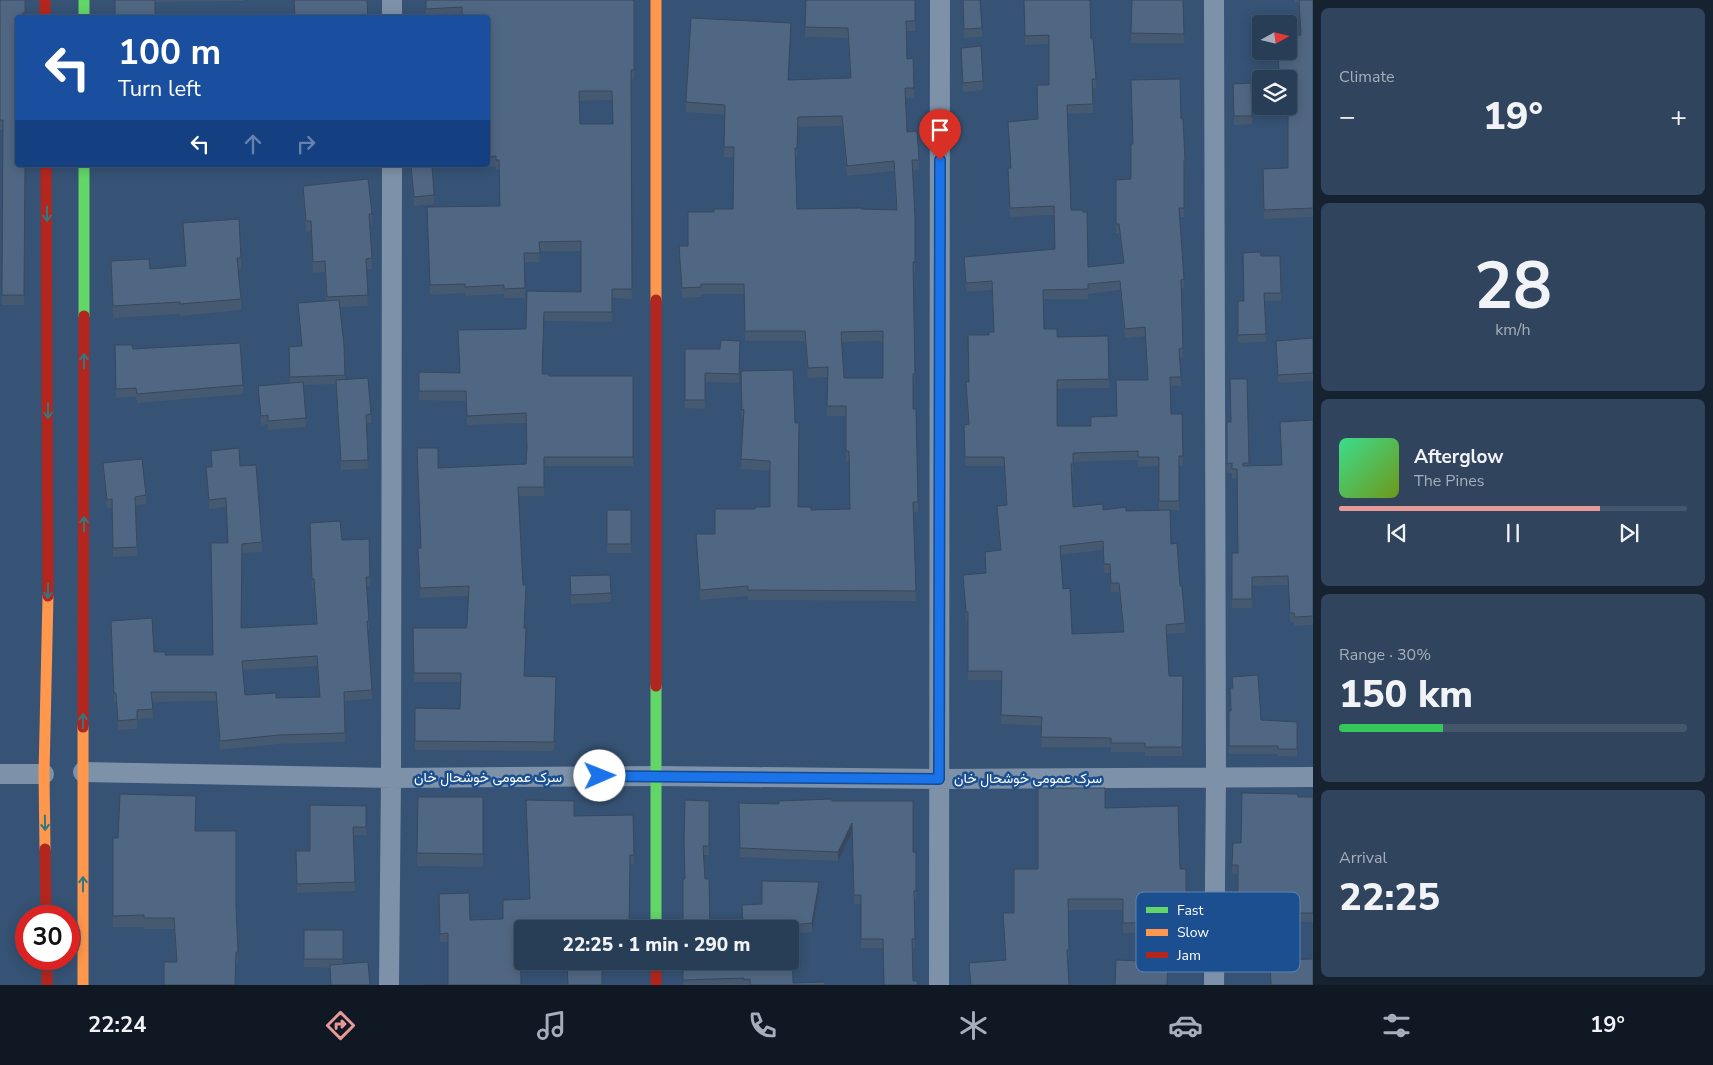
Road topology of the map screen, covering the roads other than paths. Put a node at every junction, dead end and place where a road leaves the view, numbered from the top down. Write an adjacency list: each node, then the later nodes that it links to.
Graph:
1 (45, 0): 7 (street)
2 (84, 0): 8 (street)
3 (392, 0): 9 (street)
4 (656, 0): 16 (street)
5 (940, 0): 20 (street)
6 (1214, 0): 19 (street)
7 (45, 15)
8 (84, 15)
9 (392, 15)
10 (46, 167): 15 (street, one-way to 15)
11 (84, 167): 13 (street, one-way to 11)
12 (392, 167): 18 (street)
13 (83, 772): 18 (street, سرک عمومی خوشحال خان); 28 (street, one-way to 13)
14 (0, 774): 15 (street)
15 (44, 774): 22 (street, one-way to 22)
16 (657, 776): 18 (street, سرک عمومی خوشحال خان); 20 (street, سرک عمومی خوشحال خان); 23 (street)
17 (1313, 777): 19 (street, سرک عمومی خوشحال خان)
18 (391, 778): 29 (street)
19 (1216, 778): 20 (street, سرک عمومی خوشحال خان); 21 (street)
20 (939, 779): 31 (street)
21 (1215, 892)
22 (46, 905)
23 (656, 920)
24 (47, 970): 27 (street)
25 (656, 970): 30 (street)
26 (1214, 972): 32 (street)
27 (47, 985)
28 (83, 985)
29 (389, 985)
30 (656, 985)
31 (939, 985)
32 (1214, 985)

